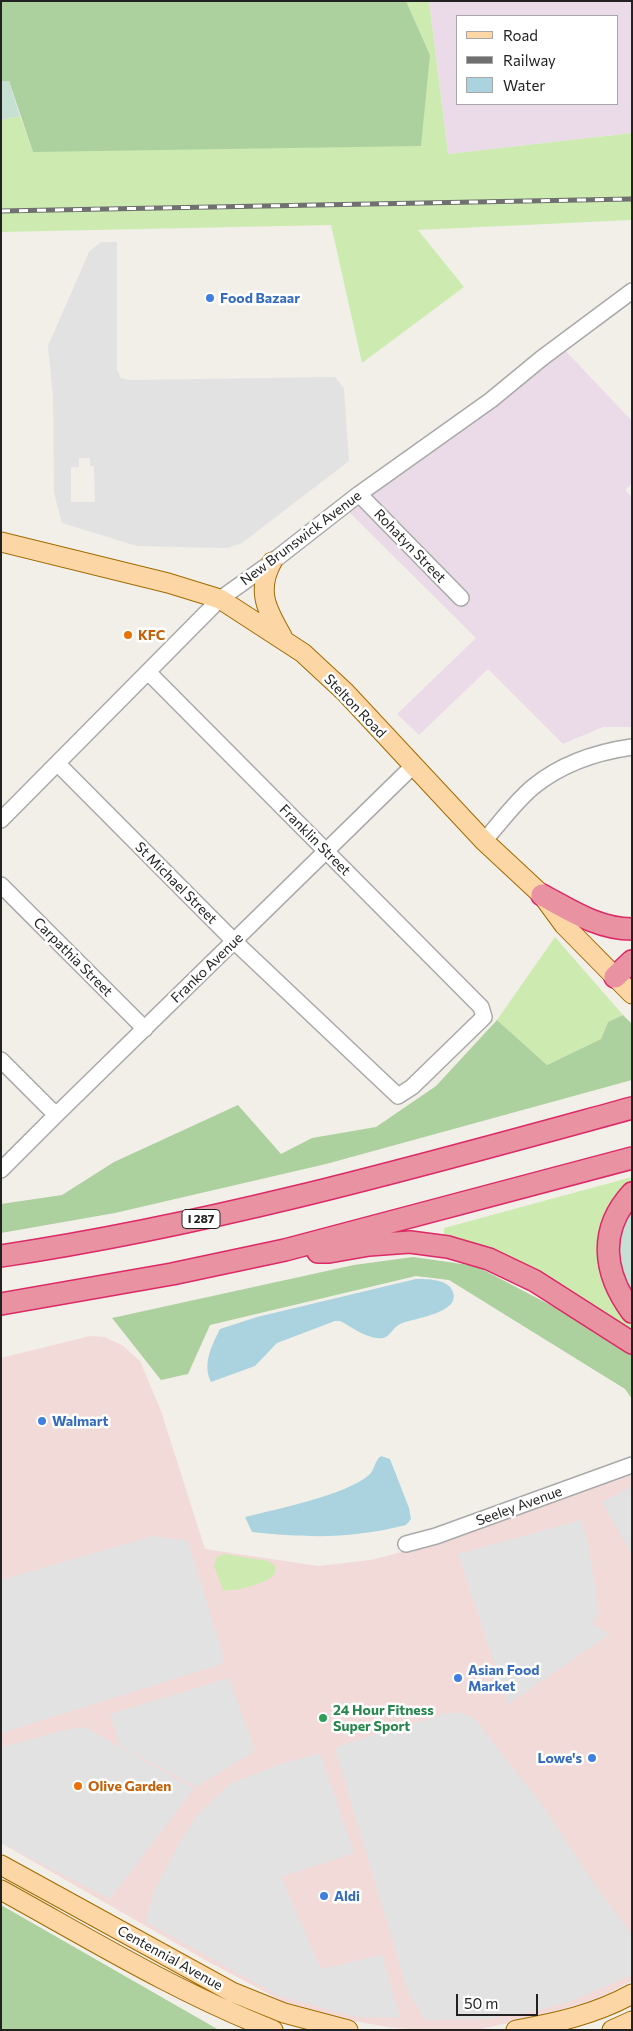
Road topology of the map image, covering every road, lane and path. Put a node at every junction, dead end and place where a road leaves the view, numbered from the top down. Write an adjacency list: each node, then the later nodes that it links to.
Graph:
1 (632, 291): 2 (street, New Brunswick Avenue)
2 (359, 494): 4 (street, New Brunswick Avenue); 5 (street, Rohatyn Street)
3 (1, 542): 6 (main road, Stelton Road)
4 (272, 562): 6 (street, New Brunswick Avenue); 7 (main road)
5 (461, 598)
6 (220, 599): 7 (main road, Stelton Road); 8 (street, New Brunswick Avenue)
7 (282, 638): 11 (main road, Stelton Road)
8 (149, 673): 10 (street, New Brunswick Avenue); 14 (street, Franklin Street)
9 (632, 747): 13 (street)
10 (58, 764): 12 (street, New Brunswick Avenue); 18 (street, St Michael Street)
11 (414, 766): 13 (main road, Stelton Road); 14 (street, Franko Avenue)
12 (1, 820)
13 (484, 841): 16 (main road, Stelton Road)
14 (326, 852): 18 (street, Franko Avenue); 23 (street, Franklin Street)
15 (1, 885): 21 (street, Carpathia Street)
16 (542, 895): 17 (highway); 20 (main road, Stelton Road)
17 (632, 929)
18 (235, 942): 21 (street, Franko Avenue); 23 (street, St Michael Street)
19 (632, 961): 20 (highway)
20 (626, 985)
21 (145, 1029): 25 (street, Franko Avenue)
22 (1, 1060): 25 (street)
23 (384, 1084)
24 (632, 1108): 30 (highway, I 287)
25 (56, 1115): 27 (street, Franko Avenue)
26 (632, 1158): 29 (highway)
27 (1, 1170)
28 (632, 1193): 32 (highway)
29 (284, 1250): 31 (highway); 33 (highway)
30 (1, 1256)
31 (1, 1304)
32 (632, 1312)
33 (632, 1343)
34 (632, 1465): 35 (street, Seeley Avenue)
35 (406, 1544)
36 (1, 1865): 41 (main road, Centennial Avenue)
37 (1, 1890): 40 (main road, Centennial Avenue)
38 (632, 1994): 42 (main road)
39 (632, 2021): 43 (main road)
40 (273, 2030)
41 (348, 2030)
42 (516, 2030)
43 (612, 2030)

